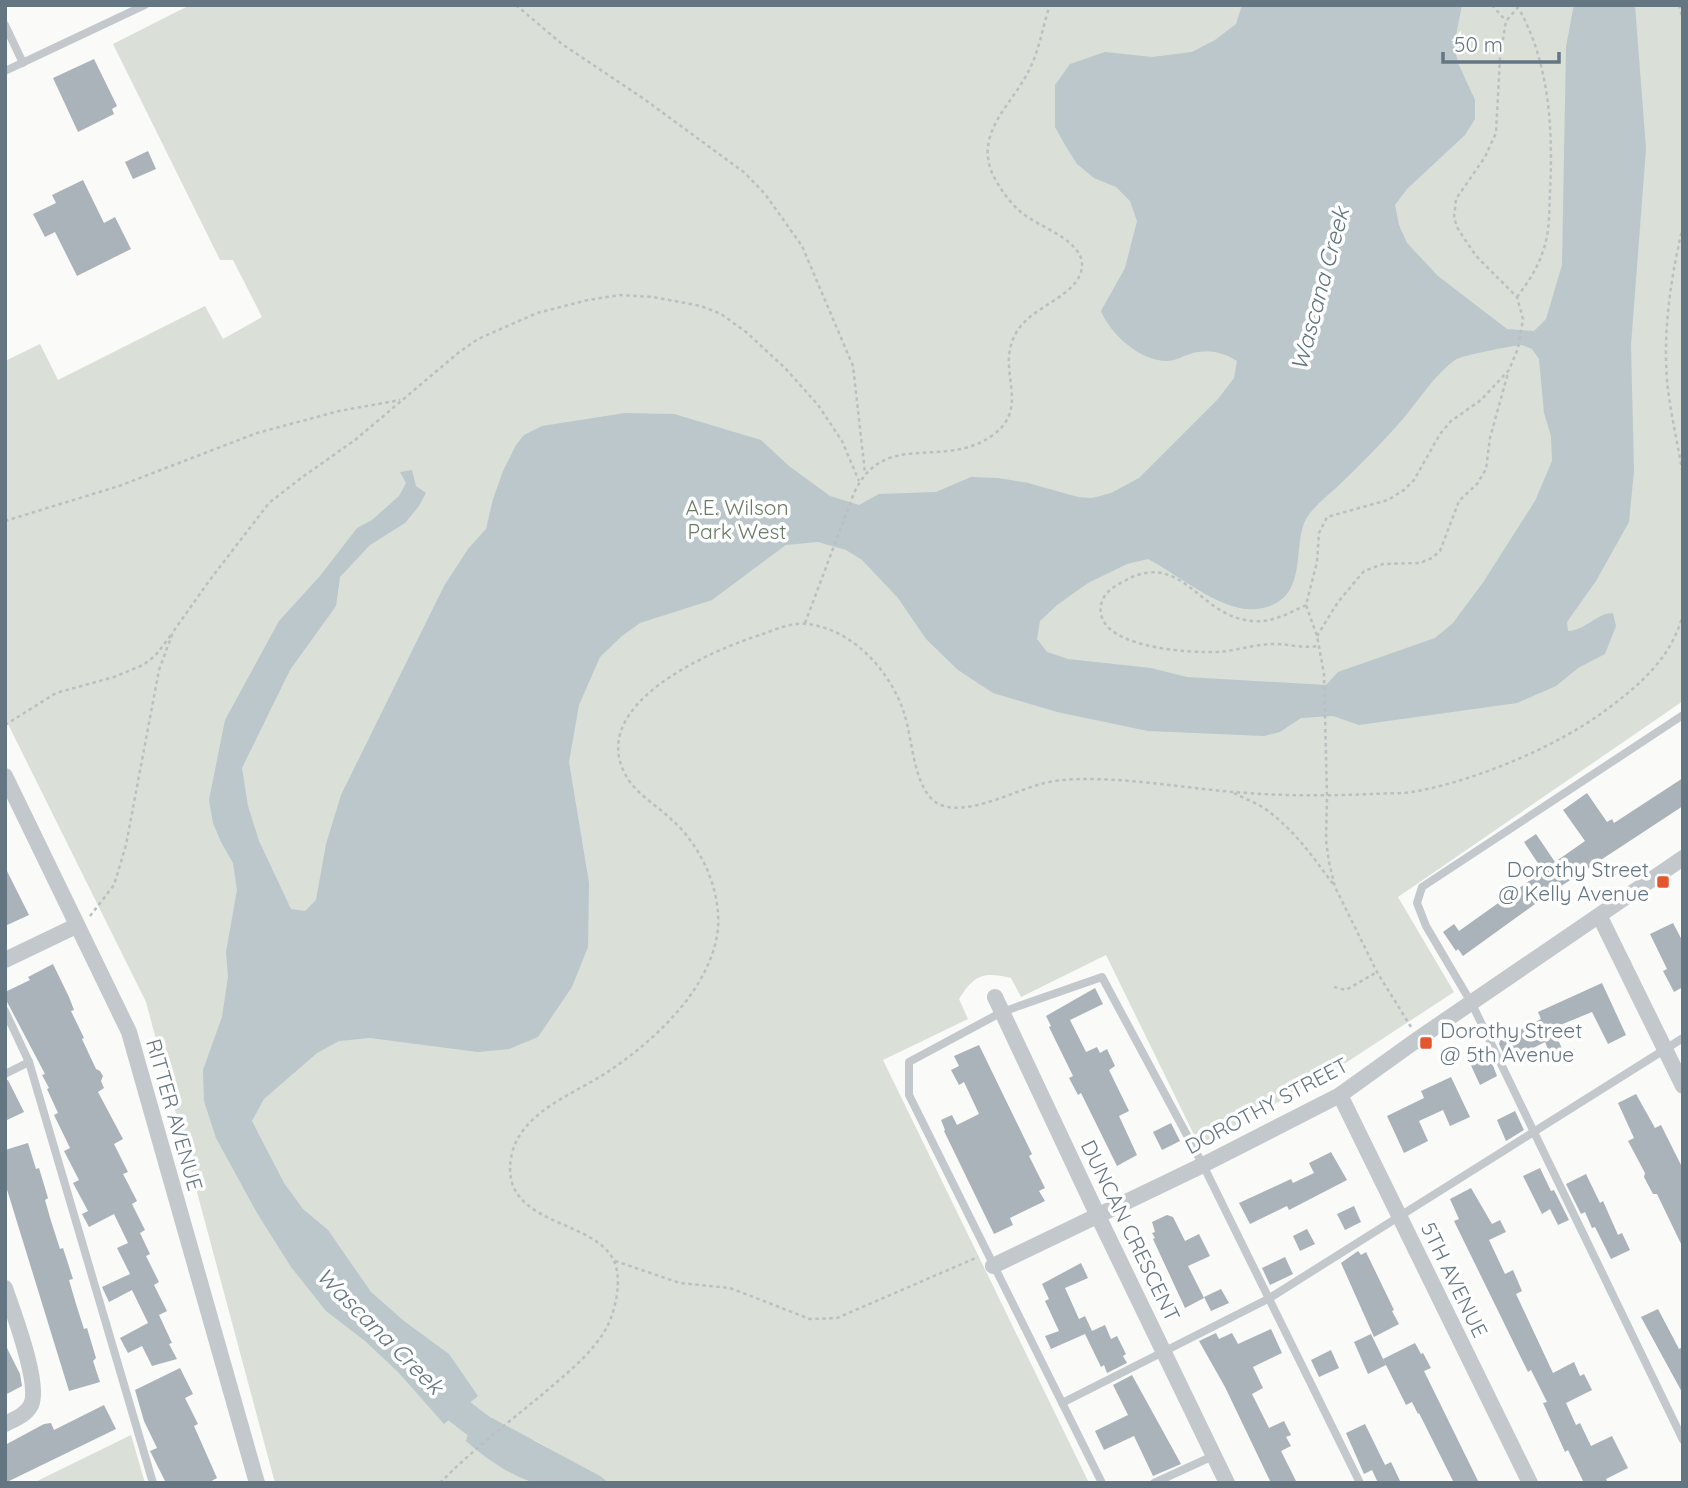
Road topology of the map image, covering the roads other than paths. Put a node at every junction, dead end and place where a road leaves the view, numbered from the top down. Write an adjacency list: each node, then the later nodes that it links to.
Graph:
1 (145, 5): 3 (lane)
2 (5, 25): 3 (lane)
3 (23, 63): 4 (lane)
4 (5, 71)
5 (1683, 715): 12 (lane)
6 (5, 776): 9 (street, RITTER AVENUE)
7 (1683, 858): 8 (street, DOROTHY STREET)
8 (1600, 917): 12 (street, DOROTHY STREET); 16 (street)
9 (76, 926): 10 (street); 34 (street, RITTER AVENUE)
10 (5, 960)
11 (995, 997): 14 (street, DUNCAN CRESCENT)
12 (1472, 1004): 20 (street, DOROTHY STREET); 21 (lane)
13 (5, 1012): 17 (lane)
14 (1002, 1012): 22 (lane); 23 (street, DUNCAN CRESCENT); 25 (lane)
15 (1683, 1038): 16 (lane)
16 (1665, 1049): 19 (street); 21 (lane)
17 (29, 1062): 18 (lane); 33 (lane)
18 (5, 1074)
19 (1683, 1086)
20 (1340, 1095): 22 (street, DOROTHY STREET); 24 (street, 5TH AVENUE)
21 (1535, 1132): 24 (lane); 31 (lane)
22 (1203, 1165): 23 (street, DOROTHY STREET); 27 (lane)
23 (1098, 1216): 25 (street, DOROTHY STREET); 28 (street, DUNCAN CRESCENT)
24 (1399, 1216): 27 (lane); 39 (street, 5TH AVENUE)
25 (990, 1260): 29 (lane)
26 (5, 1288): 30 (street)
27 (1268, 1299): 28 (lane); 38 (lane)
28 (1164, 1350): 29 (lane); 32 (street, DUNCAN CRESCENT)
29 (1062, 1402): 35 (lane)
30 (5, 1424)
31 (1683, 1440)
32 (1213, 1456): 36 (lane); 37 (street, DUNCAN CRESCENT)
33 (153, 1483)
34 (257, 1483)
35 (1101, 1483)
36 (1154, 1483)
37 (1227, 1483)
38 (1360, 1483)
39 (1530, 1483)

